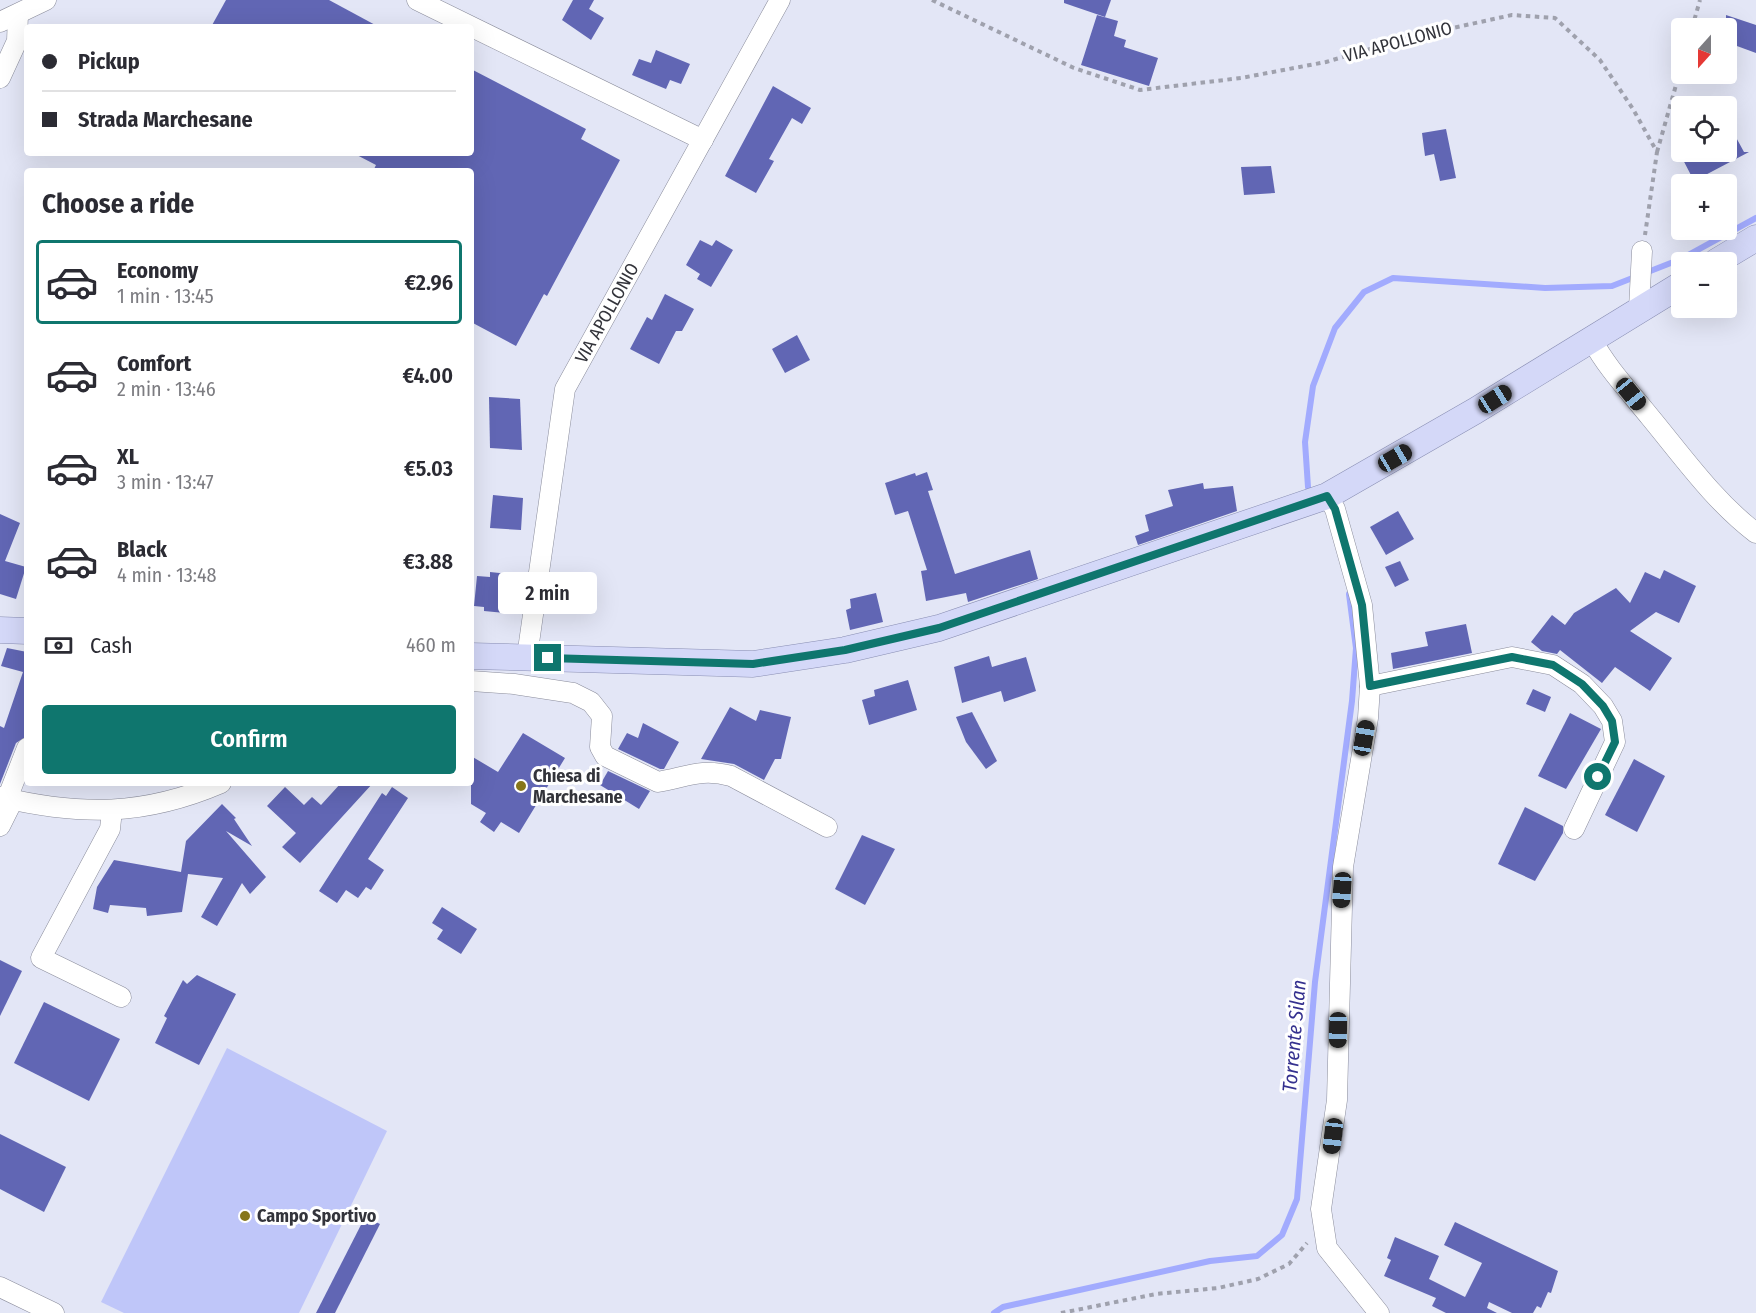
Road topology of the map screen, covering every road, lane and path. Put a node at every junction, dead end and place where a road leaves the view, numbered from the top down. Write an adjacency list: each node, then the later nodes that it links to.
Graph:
1 (46, 0): 6 (street)
2 (417, 0): 8 (street)
3 (780, 0): 12 (street, VIA APOLLONIO)
4 (932, 0): 13 (path, VIA APOLLONIO)
5 (1700, 0): 7 (path)
6 (9, 18): 10 (street)
7 (1695, 18)
8 (466, 24)
9 (474, 28): 12 (street)
10 (0, 78)
11 (1676, 84): 13 (path)
12 (702, 140): 25 (street, VIA APOLLONIO)
13 (1657, 152): 15 (path)
14 (1756, 238): 16 (main road)
15 (1642, 250): 18 (street)
16 (1733, 252)
17 (1671, 290): 18 (main road)
18 (1639, 309): 19 (main road)
19 (1592, 340): 20 (main road); 21 (street)
20 (1327, 496): 25 (main road); 27 (street)
21 (1756, 533)
22 (0, 630): 23 (main road)
23 (24, 631)
24 (474, 656): 25 (main road)
25 (527, 657)
26 (474, 681): 33 (street)
27 (1370, 686): 34 (street); 36 (street)
28 (24, 756): 30 (street)
29 (214, 786): 31 (street)
30 (7, 799): 31 (street); 32 (street)
31 (112, 810): 35 (street)
32 (0, 826)
33 (827, 826)
34 (1574, 829)
35 (121, 997)
36 (1321, 1209): 39 (path); 40 (street)
37 (0, 1287): 38 (street)
38 (48, 1312)
39 (1061, 1313)
40 (1379, 1313)

